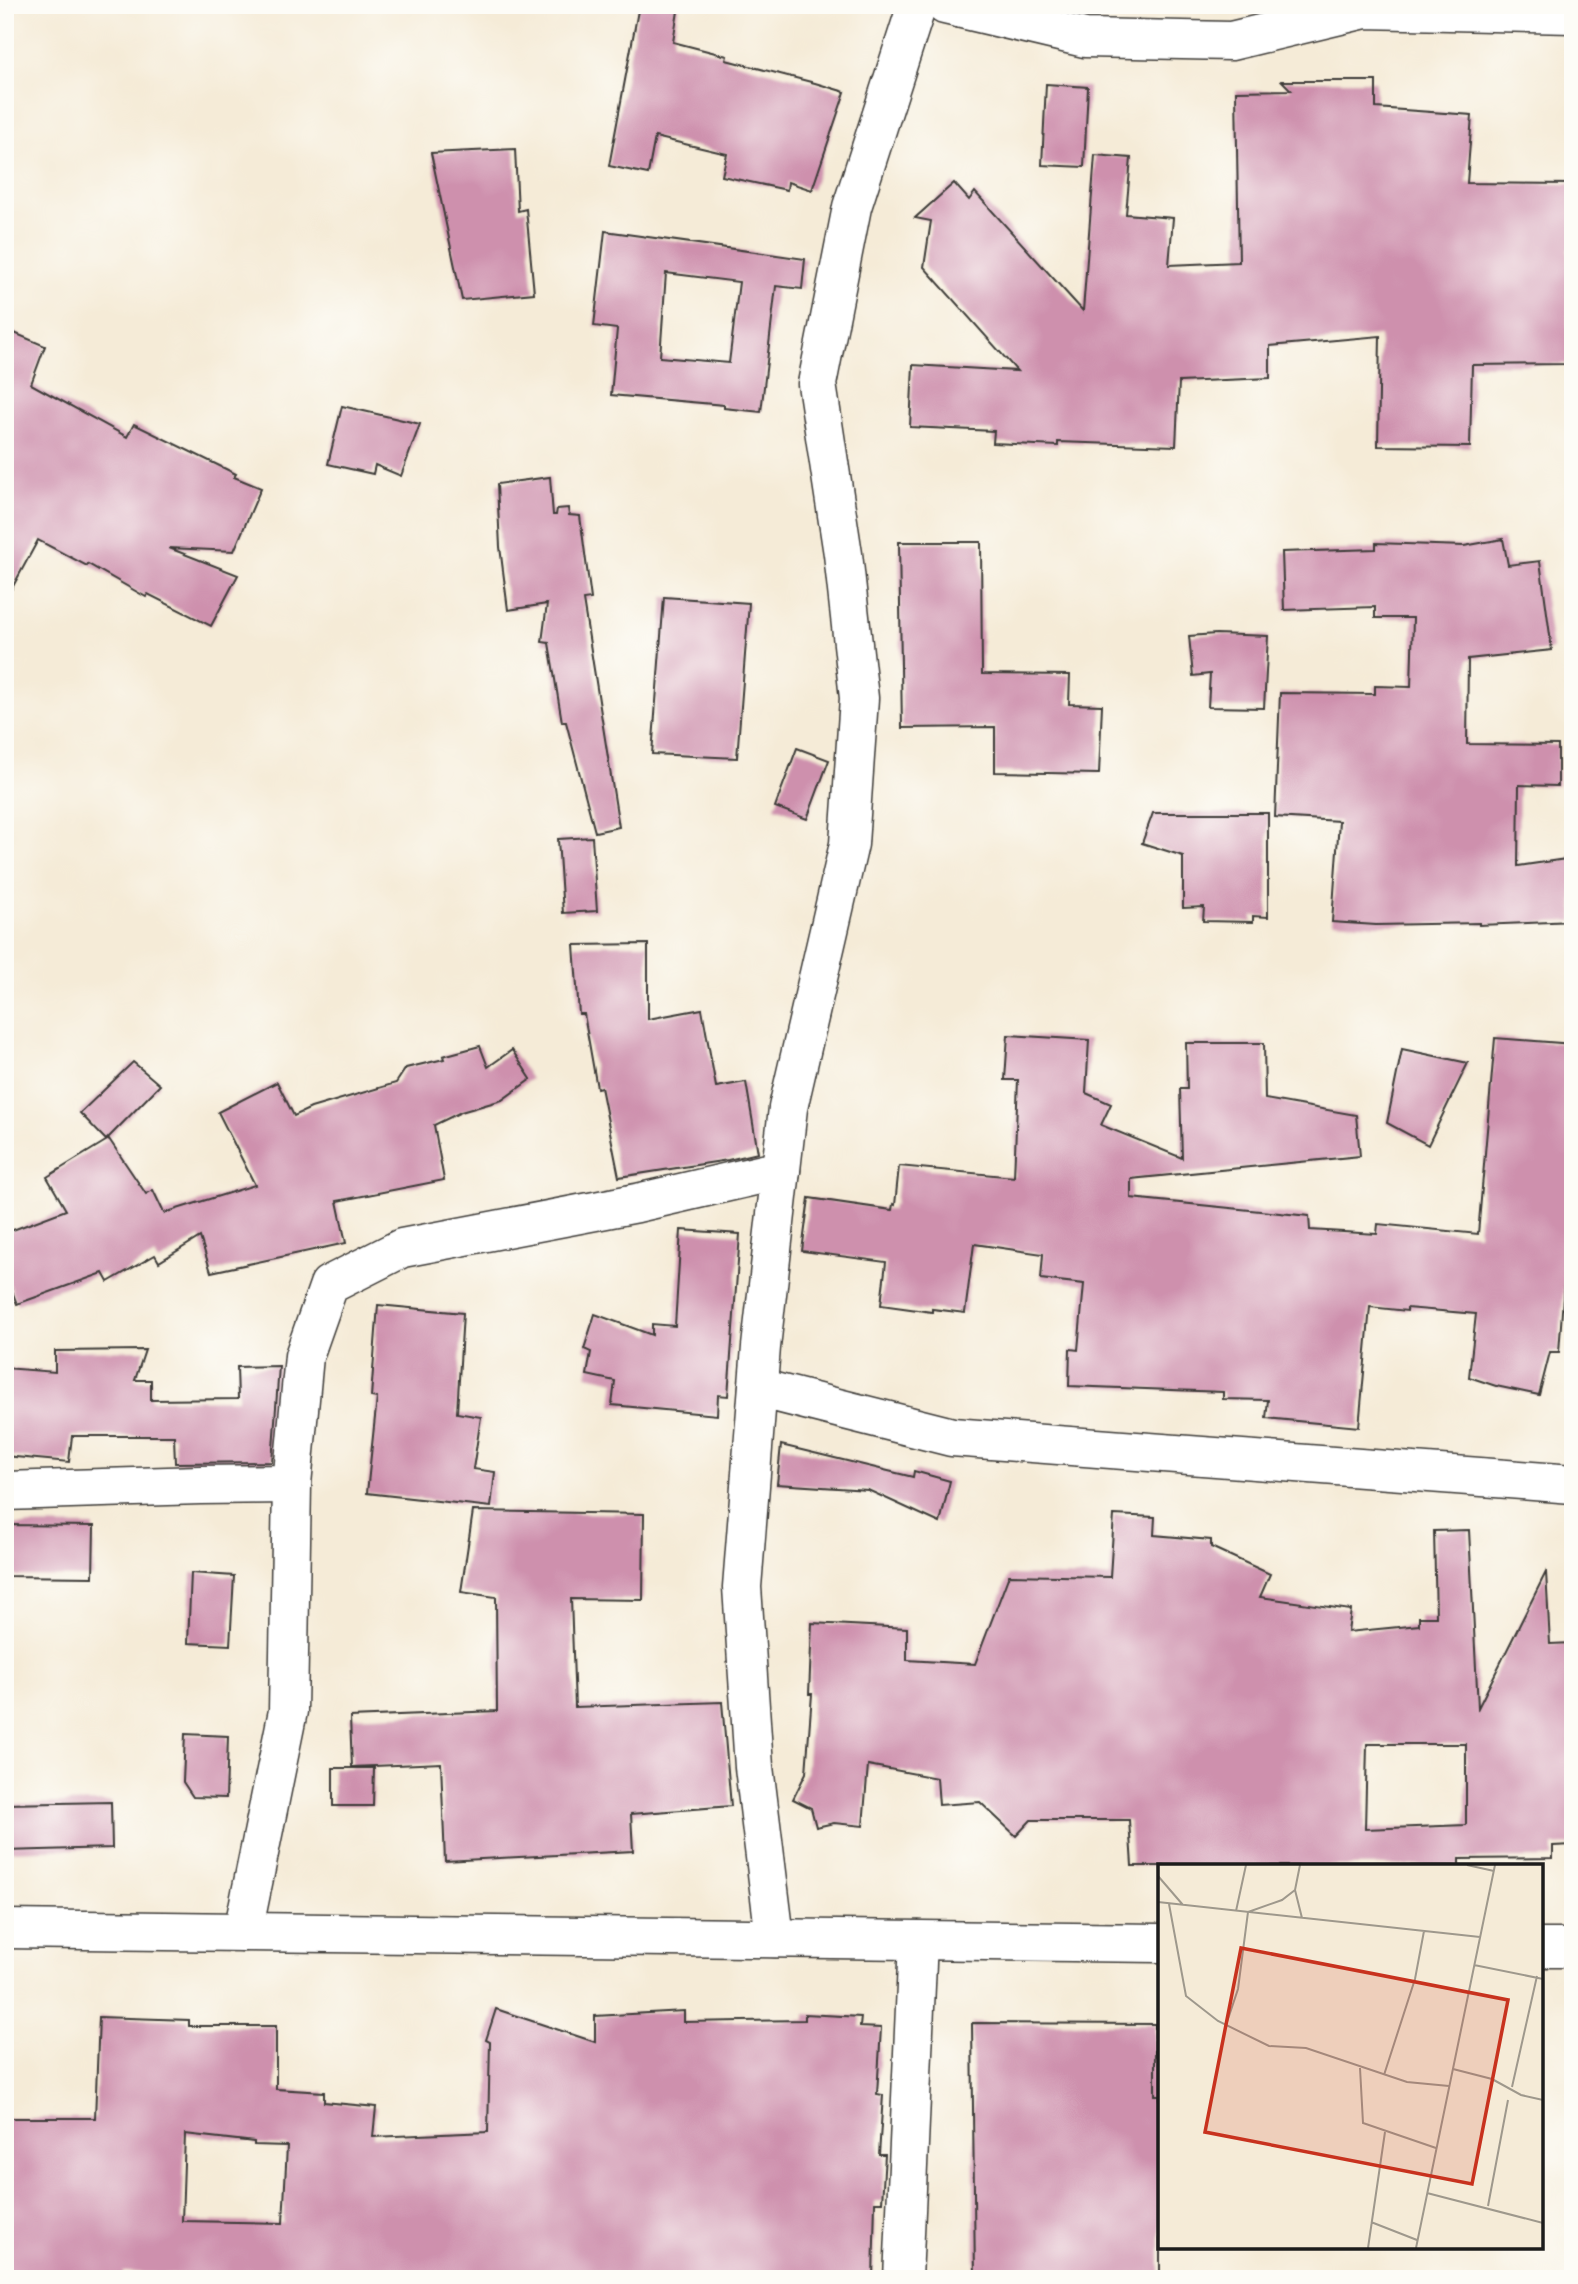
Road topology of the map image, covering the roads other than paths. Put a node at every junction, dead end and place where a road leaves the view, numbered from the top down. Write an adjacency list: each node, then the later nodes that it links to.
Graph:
1 (916, 5): 4 (street)
2 (945, 5): 3 (street)
3 (1573, 14)
4 (781, 1170): 5 (street); 6 (street)
5 (758, 1388): 7 (street); 11 (street)
6 (292, 1484): 8 (street); 10 (street)
7 (1573, 1484)
8 (5, 1492)
9 (5, 1929): 10 (street)
10 (243, 1932): 11 (street)
11 (775, 1938): 12 (street)
12 (918, 1940): 13 (street); 16 (street)
13 (1158, 1943)
14 (1543, 1948): 15 (street)
15 (1573, 1948)
16 (904, 2279)

